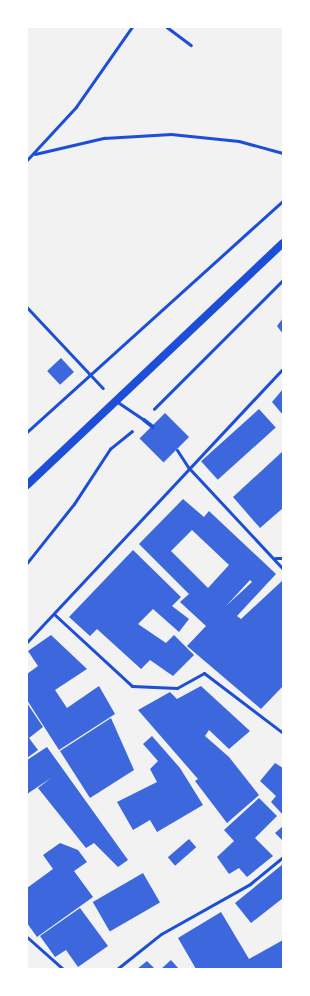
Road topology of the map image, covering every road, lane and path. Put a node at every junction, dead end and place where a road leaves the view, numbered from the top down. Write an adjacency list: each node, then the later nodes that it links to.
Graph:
1 (132, 27): 5 (path)
2 (167, 27): 3 (path)
3 (191, 45)
4 (283, 153): 5 (path)
5 (35, 154): 6 (path)
6 (27, 160)
7 (283, 201): 12 (path)
8 (283, 243): 13 (main road)
9 (283, 280): 14 (path)
10 (27, 307): 12 (path)
11 (283, 368): 18 (lane)
12 (89, 374): 13 (path); 16 (path)
13 (116, 402): 14 (lane); 19 (main road)
14 (144, 420): 15 (street); 22 (path)
15 (153, 426)
16 (27, 432)
17 (177, 450): 18 (lane)
18 (188, 467): 20 (lane); 24 (lane)
19 (27, 485)
20 (275, 558): 21 (lane); 23 (lane)
21 (283, 558)
22 (27, 563)
23 (283, 569)
24 (54, 614): 25 (lane); 26 (lane)
25 (27, 642)
26 (283, 733)
27 (283, 857): 30 (lane)
28 (27, 937): 29 (lane)
29 (63, 969)
30 (117, 969)

